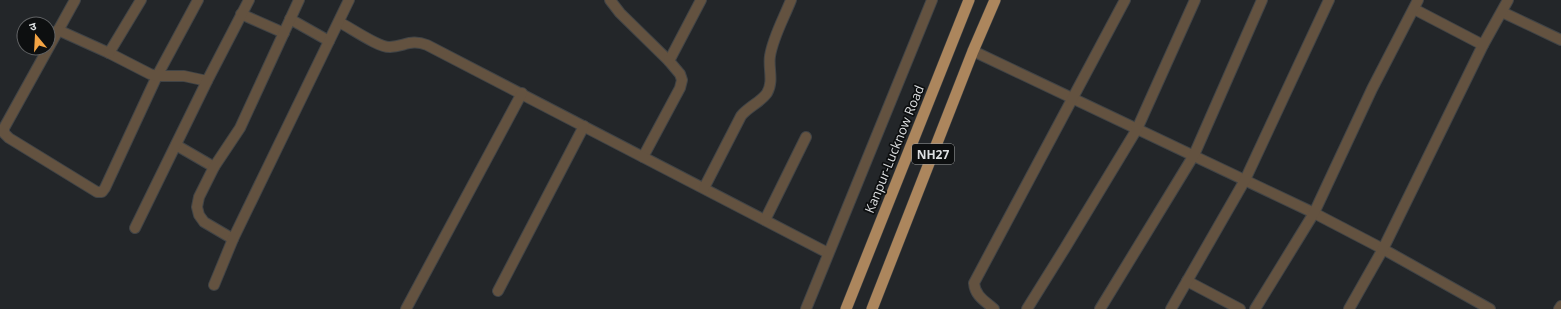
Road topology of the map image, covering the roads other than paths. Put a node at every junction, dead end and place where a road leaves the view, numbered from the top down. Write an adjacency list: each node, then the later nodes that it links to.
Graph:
1 (75, 0): 23 (street)
2 (141, 0): 29 (street)
3 (198, 0): 31 (street)
4 (249, 0): 20 (street)
5 (299, 0): 21 (street)
6 (350, 0): 22 (street)
7 (610, 0): 30 (street)
8 (701, 0): 30 (street)
9 (791, 0): 43 (street)
10 (932, 0): 49 (street)
11 (969, 0): 56 (highway, Kanpur-Lucknow Road / NH27)
12 (995, 0): 28 (highway, NH27)
13 (1125, 0): 34 (street)
14 (1195, 0): 36 (street)
15 (1261, 0): 39 (street)
16 (1329, 0): 42 (street)
17 (1508, 0): 19 (street)
18 (1416, 4): 27 (street); 44 (street)
19 (1502, 12): 25 (street); 27 (street)
20 (241, 14): 24 (street); 32 (street)
21 (290, 19): 24 (street); 26 (street)
22 (339, 22): 26 (street); 33 (street)
23 (58, 30): 29 (street); 31 (street)
24 (284, 33): 41 (street)
25 (1561, 40)
26 (329, 41): 47 (street)
27 (1483, 45): 48 (street)
28 (973, 51): 34 (street); 57 (highway, NH27)
29 (109, 53): 31 (street)
30 (670, 61): 40 (street)
31 (157, 76): 32 (street)
32 (207, 81): 38 (street)
33 (522, 93): 35 (street); 54 (street)
34 (1072, 99): 36 (street); 58 (street)
35 (584, 126): 40 (street); 52 (street)
36 (1137, 129): 39 (street); 59 (street)
37 (806, 137): 45 (street)
38 (176, 145): 41 (street); 46 (street)
39 (1194, 156): 42 (street); 60 (street)
40 (643, 157): 43 (street)
41 (214, 167): 47 (street)
42 (1245, 180): 44 (street); 50 (street)
43 (704, 188): 45 (street)
44 (1314, 213): 48 (street); 63 (street)
45 (765, 220): 49 (street)
46 (135, 228)
47 (233, 239): 51 (street)
48 (1384, 249): 64 (street); 65 (street)
49 (828, 253): 55 (street)
50 (1187, 281): 61 (street); 62 (street)
51 (214, 285)
52 (498, 291)
53 (1561, 306): 66 (street)
54 (406, 309)
55 (806, 309)
56 (846, 309)
57 (872, 309)
58 (994, 309)
59 (1027, 309)
60 (1100, 309)
61 (1171, 309)
62 (1240, 309)
63 (1255, 309)
64 (1349, 309)
65 (1490, 309)
66 (1559, 309)

